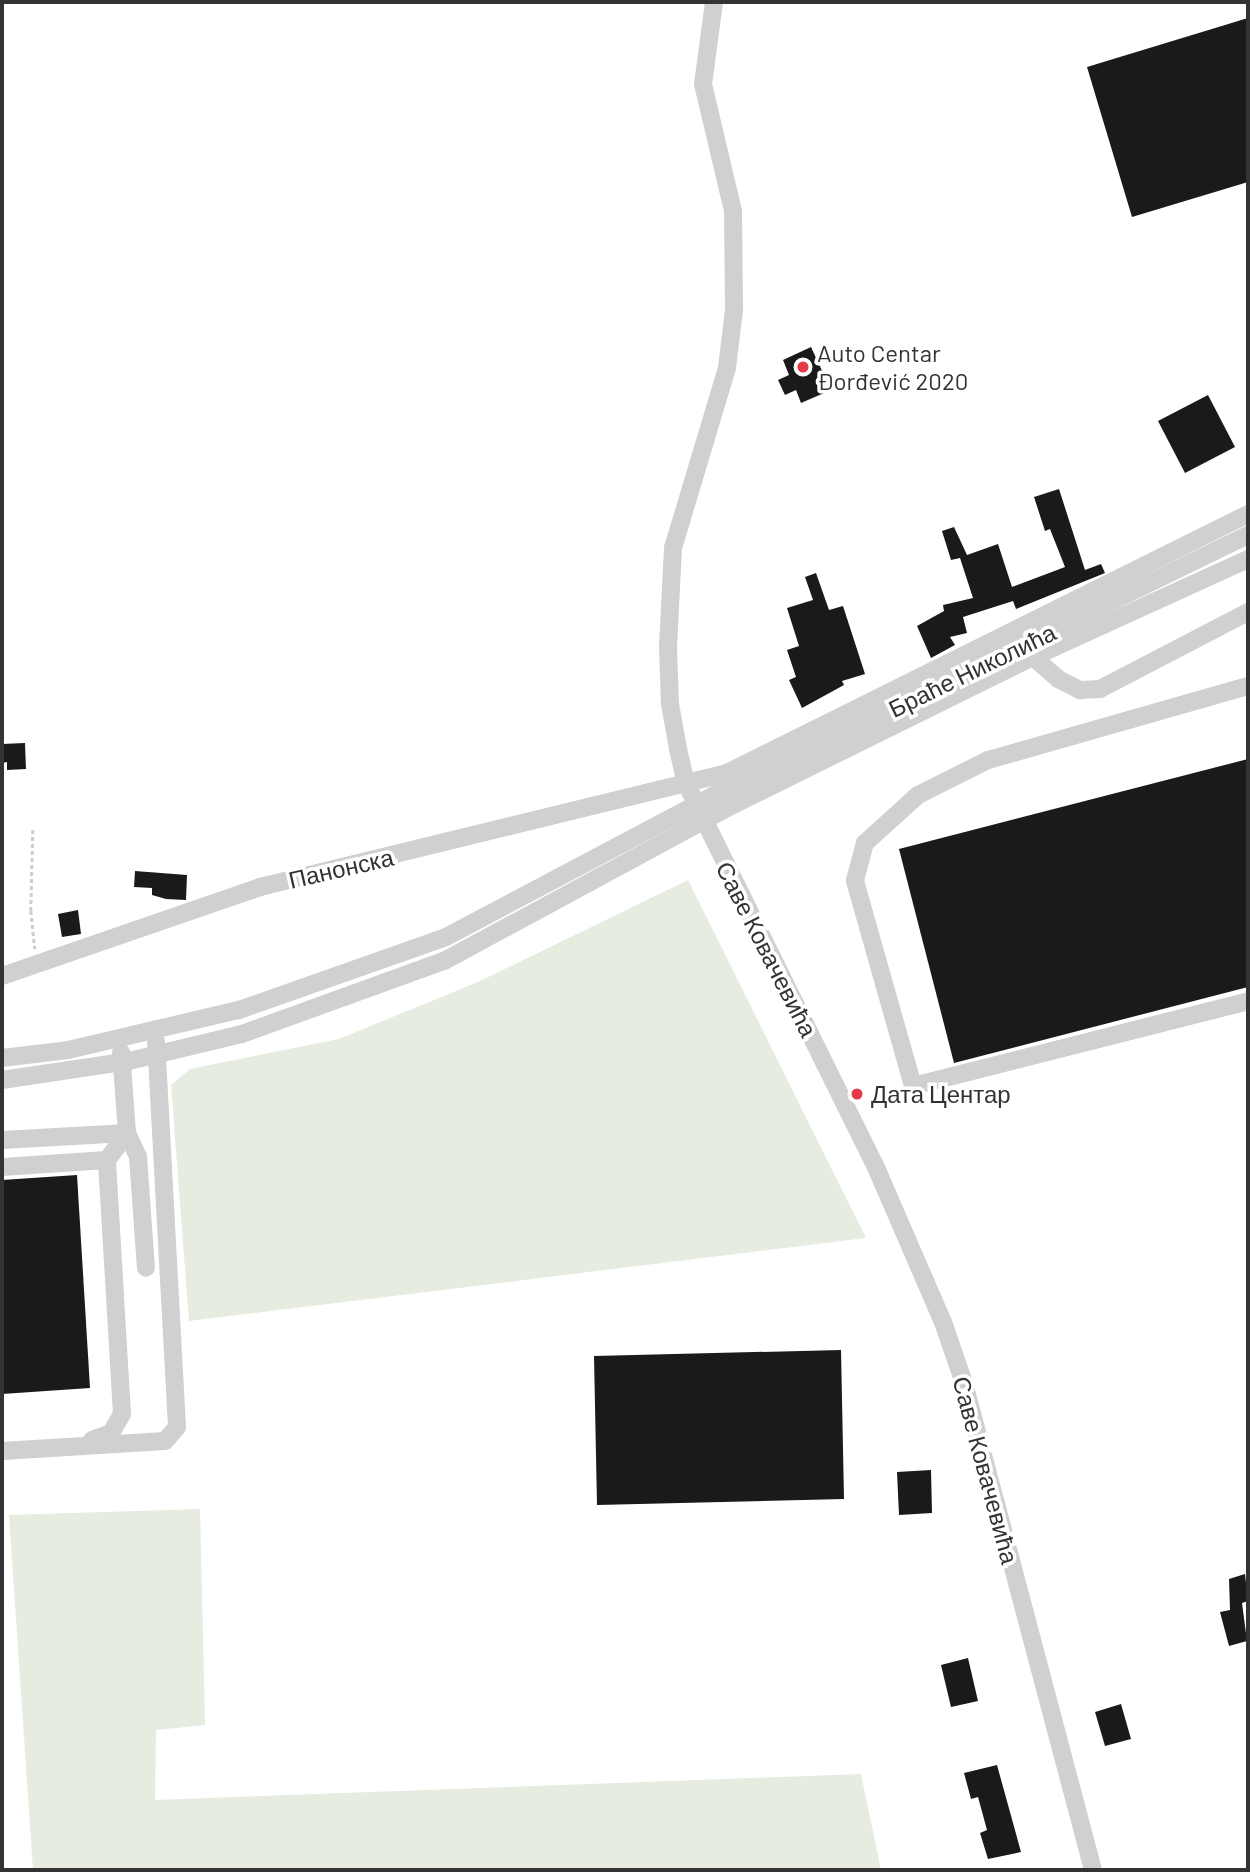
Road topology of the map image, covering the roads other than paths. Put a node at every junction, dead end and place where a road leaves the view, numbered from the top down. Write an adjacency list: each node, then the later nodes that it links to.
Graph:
1 (714, 2): 8 (street, Саве Ковачевића)
2 (1248, 514): 8 (street, Панонска)
3 (1248, 535): 9 (street, Браће Николића)
4 (1248, 559): 6 (street, Браће Николића)
5 (1248, 612): 6 (street)
6 (1033, 657): 10 (street, Браће Николића)
7 (1248, 686): 12 (street)
8 (686, 783): 9 (street, Саве Ковачевића); 11 (street, Панонска)
9 (696, 804): 10 (street, Саве Ковачевића); 13 (street, Браће Николића)
10 (705, 822): 15 (street, Браће Николића); 26 (street, Саве Ковачевића)
11 (2, 976)
12 (1248, 1001)
13 (155, 1030): 14 (street, Браће Николића); 15 (street)
14 (120, 1038): 16 (street, Браће Николића); 17 (street)
15 (157, 1054): 17 (street, Браће Николића); 24 (street)
16 (2, 1058)
17 (122, 1062): 18 (street, Браће Николића); 19 (street)
18 (2, 1080)
19 (127, 1133): 20 (street); 21 (street); 23 (street)
20 (2, 1140)
21 (107, 1160): 22 (street); 24 (street)
22 (2, 1167)
23 (146, 1268)
24 (68, 1447): 25 (street)
25 (2, 1451)
26 (1093, 1870)

